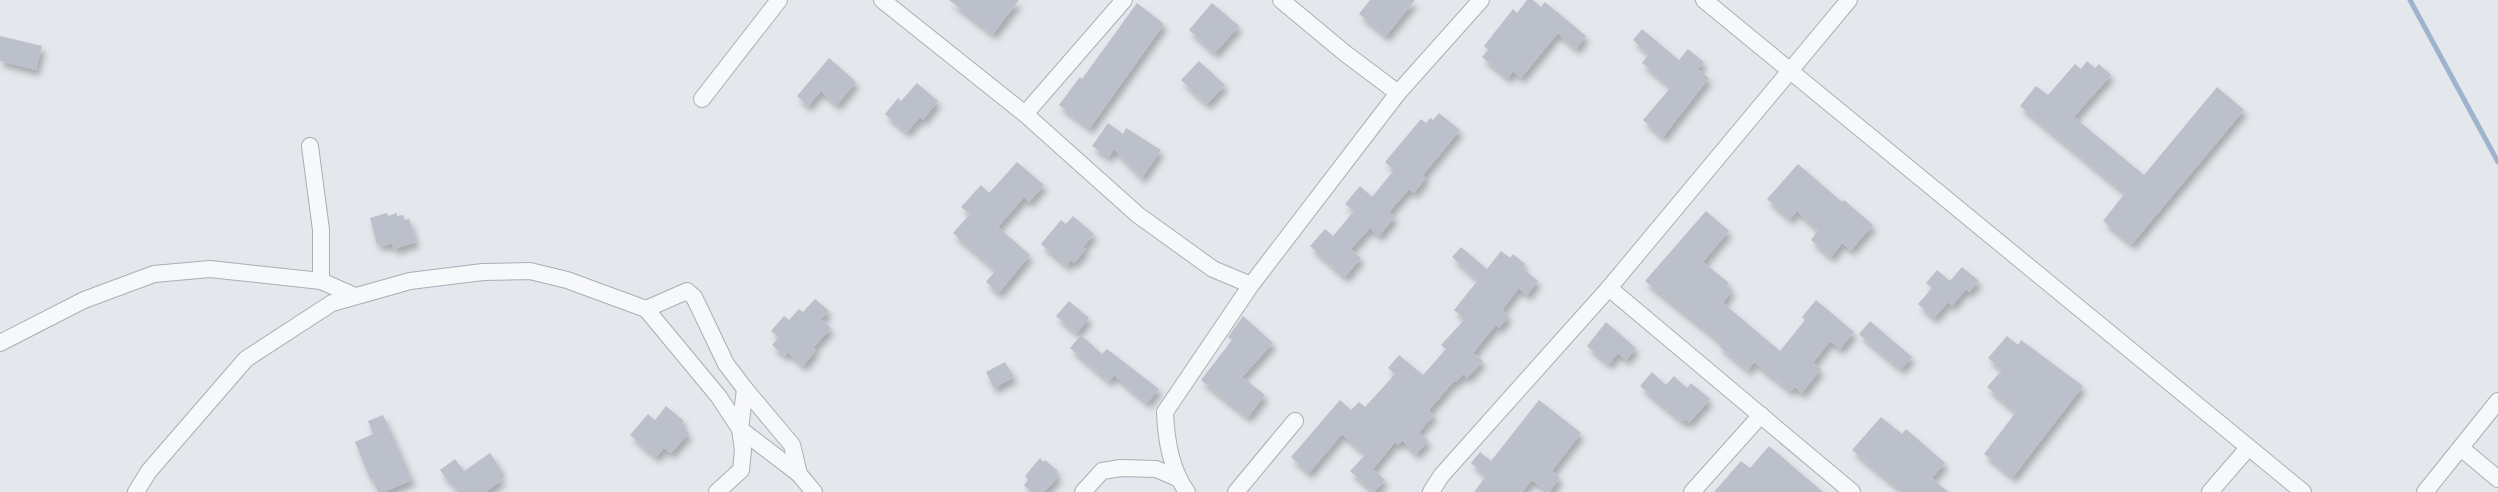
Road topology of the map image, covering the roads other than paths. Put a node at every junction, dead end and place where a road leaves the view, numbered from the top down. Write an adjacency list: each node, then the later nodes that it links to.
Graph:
1 (779, 0): 10 (street)
2 (882, 0): 11 (street)
3 (1124, 0): 11 (street)
4 (1281, 0): 9 (street)
5 (1481, 0): 9 (street)
6 (1704, 0): 8 (street)
7 (1850, 0): 8 (street)
8 (1792, 71): 15 (street); 24 (street)
9 (1398, 93): 14 (street)
10 (702, 99)
11 (1025, 114): 14 (street)
12 (310, 146): 13 (street)
13 (321, 280): 16 (street); 18 (street)
14 (1251, 285): 27 (street)
15 (1609, 288): 21 (street); 35 (street)
16 (355, 296): 17 (street); 29 (street)
17 (646, 309): 19 (street); 23 (street)
18 (0, 343)
19 (745, 389): 23 (street); 26 (street)
20 (2498, 401): 25 (street)
21 (1761, 415): 36 (street); 37 (street)
22 (1295, 421): 34 (street)
23 (740, 429): 26 (street); 30 (street)
24 (2248, 448): 38 (street); 39 (street)
25 (2461, 448): 28 (street); 40 (street)
26 (799, 474): 31 (street)
27 (1177, 478): 32 (street); 33 (street)
28 (2498, 479)
29 (136, 492)
30 (717, 492)
31 (814, 492)
32 (1083, 492)
33 (1187, 492)
34 (1236, 492)
35 (1431, 492)
36 (1692, 492)
37 (1852, 492)
38 (2210, 492)
39 (2303, 492)
40 (2425, 492)

